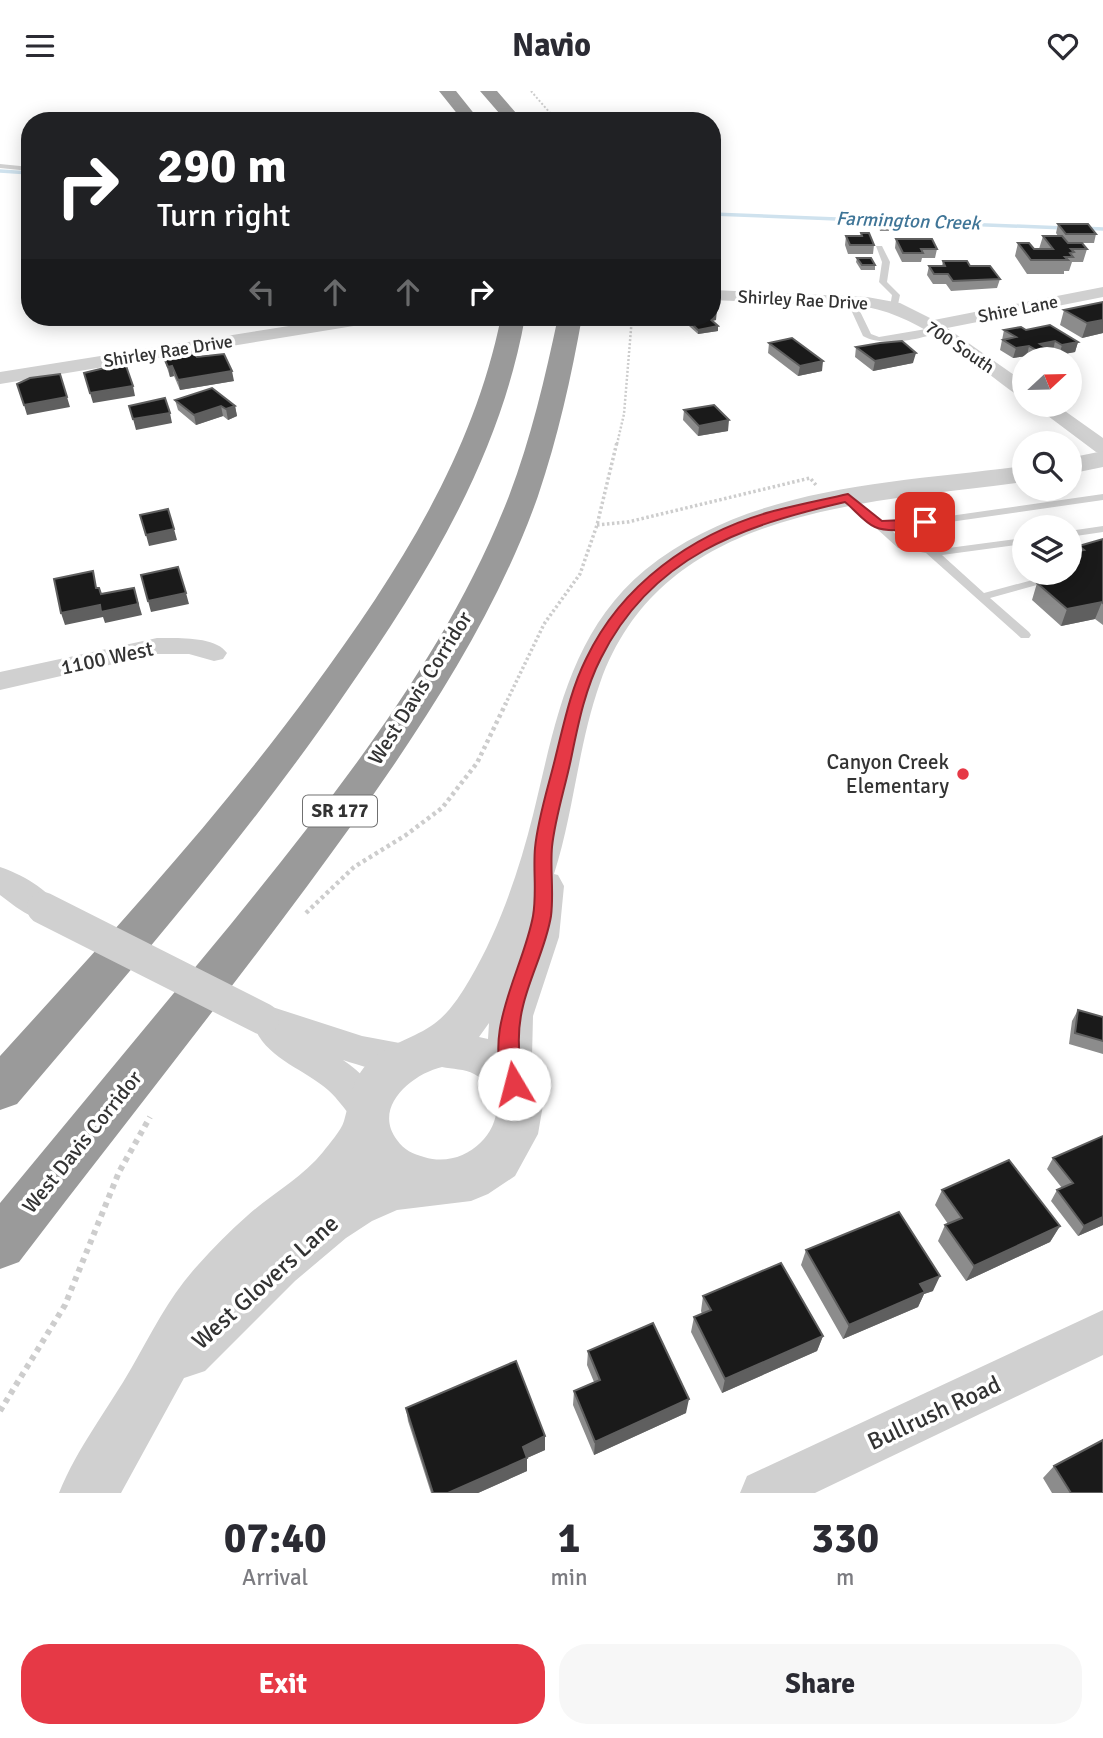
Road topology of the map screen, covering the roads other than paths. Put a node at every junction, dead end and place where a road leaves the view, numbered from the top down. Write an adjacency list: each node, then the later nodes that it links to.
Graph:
1 (447, 91): 3 (highway)
2 (488, 91): 4 (highway)
3 (464, 112)
4 (507, 112)
5 (0, 166): 6 (lane)
6 (21, 168)
7 (878, 249): 11 (lane)
8 (1103, 292): 15 (street, Shire Lane)
9 (721, 295): 10 (street, Shirley Rae Drive)
10 (850, 301): 11 (street, Shirley Rae Drive); 15 (lane)
11 (894, 307): 15 (street, 700 South)
12 (322, 326): 16 (street, Shirley Rae Drive)
13 (511, 326): 40 (highway)
14 (567, 326): 43 (highway, West Davis Corridor / SR 177)
15 (935, 328): 17 (street, 700 South)
16 (0, 378)
17 (1012, 383)
18 (1060, 417): 19 (street)
19 (1103, 448)
20 (1103, 459): 21 (street)
21 (1082, 463)
22 (1012, 476): 24 (street)
23 (1103, 497): 25 (lane)
24 (840, 499): 25 (lane); 35 (street)
25 (878, 524): 29 (lane)
26 (1103, 529): 27 (lane)
27 (1082, 532)
28 (1012, 543): 29 (lane)
29 (929, 551): 31 (lane)
30 (1026, 585): 31 (lane)
31 (982, 597): 32 (lane)
32 (1025, 635)
33 (214, 653): 34 (street, 1100 West)
34 (0, 681)
35 (544, 846): 38 (street); 39 (street)
36 (0, 879): 37 (street, bridge)
37 (307, 1043): 38 (street); 41 (street)
38 (417, 1054): 39 (street); 41 (street)
39 (514, 1084): 42 (street)
40 (0, 1089)
41 (368, 1119): 42 (street); 45 (street, West Glovers Lane)
42 (427, 1183): 45 (street, West Glovers Lane)
43 (0, 1244)
44 (1103, 1332): 47 (street, Bullrush Road)
45 (153, 1384): 46 (street, West Glovers Lane)
46 (88, 1493)
47 (764, 1493)

